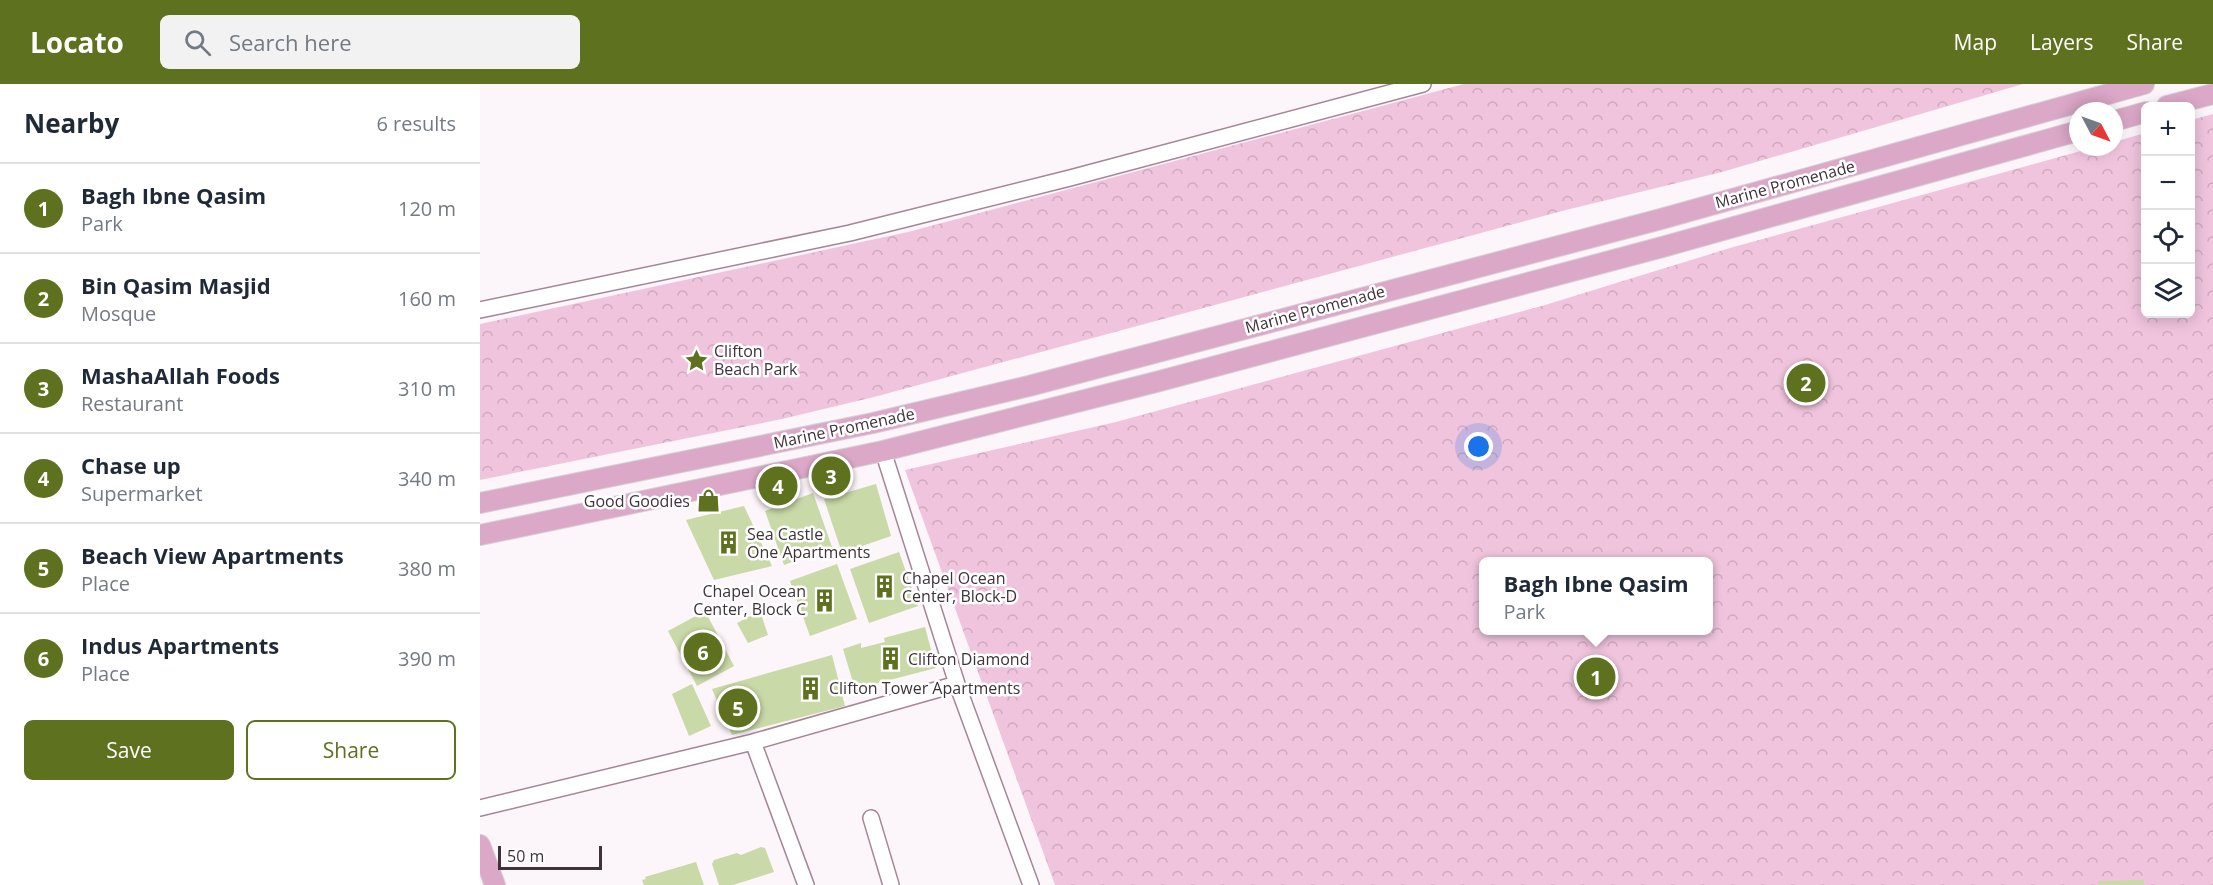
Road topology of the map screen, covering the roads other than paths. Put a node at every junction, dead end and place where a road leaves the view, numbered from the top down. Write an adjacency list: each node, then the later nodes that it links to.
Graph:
1 (1423, 84): 12 (street)
2 (2144, 84): 8 (main road, Marine Promenade)
3 (2213, 94): 4 (main road)
4 (2182, 102)
5 (2141, 113): 6 (main road)
6 (2123, 118)
7 (2069, 134): 10 (main road, Marine Promenade)
8 (1735, 197): 9 (main road, Marine Promenade); 10 (main road)
9 (1661, 219): 11 (main road); 14 (main road, Marine Promenade)
10 (1740, 226): 11 (main road, Marine Promenade)
11 (1666, 246): 13 (main road, Marine Promenade)
12 (480, 310)
13 (884, 451): 15 (main road, Marine Promenade); 16 (street)
14 (480, 503)
15 (480, 535)
16 (957, 684): 17 (street); 24 (street)
17 (753, 742): 18 (street); 22 (street)
18 (480, 808)
19 (871, 819): 23 (street)
20 (480, 845): 21 (main road)
21 (495, 885)
22 (806, 885)
23 (891, 885)
24 (1031, 885)

